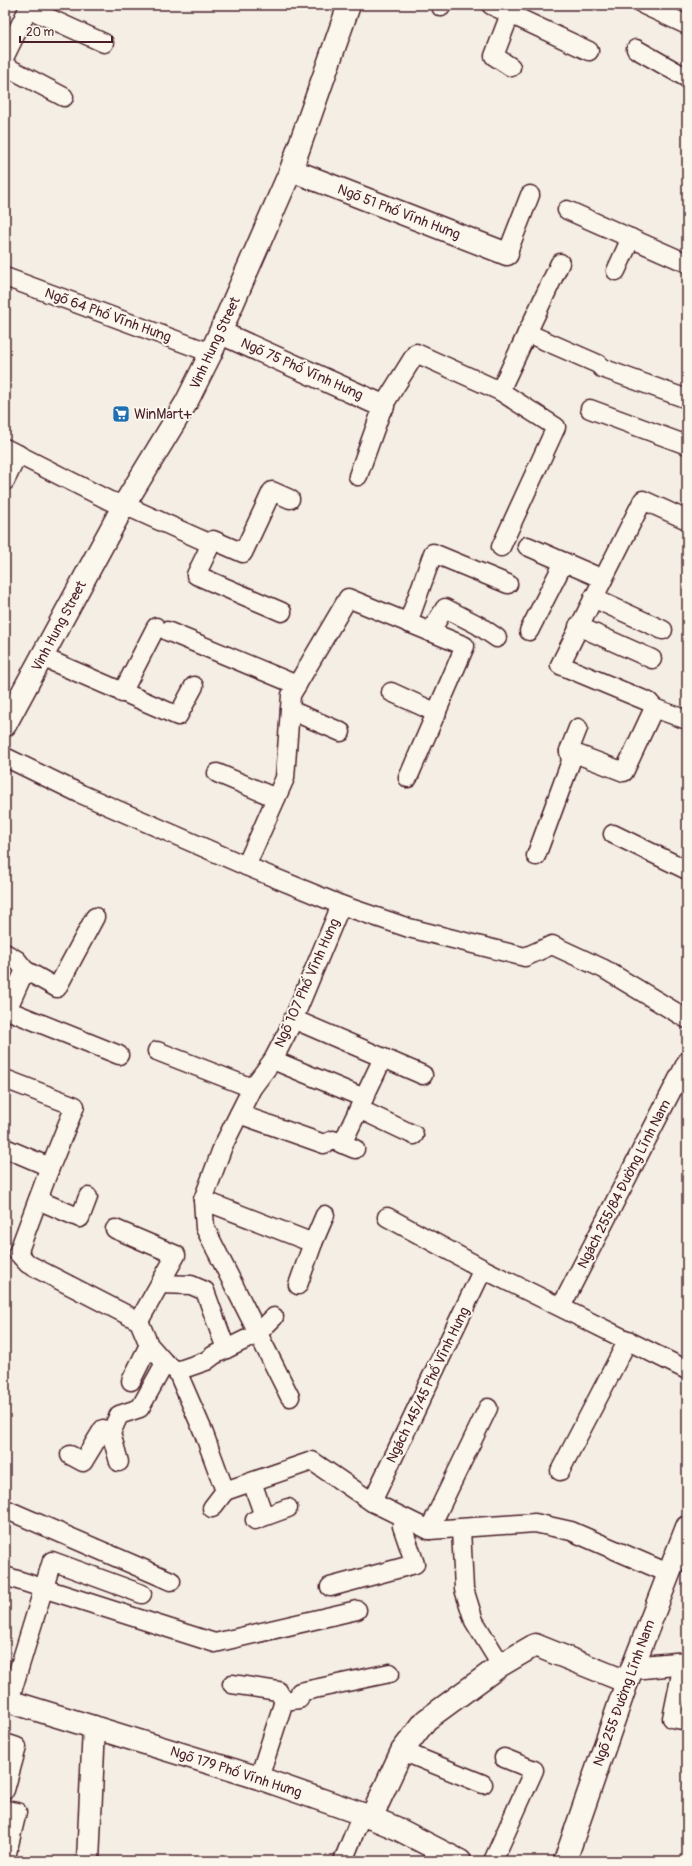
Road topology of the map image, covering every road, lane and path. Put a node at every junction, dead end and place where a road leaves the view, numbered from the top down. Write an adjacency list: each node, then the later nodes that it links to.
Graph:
1 (349, 5): 15 (street, Vinh Hung Street)
2 (491, 5): 5 (lane)
3 (644, 5): 6 (lane)
4 (29, 7): 7 (lane); 10 (lane)
5 (510, 14): 9 (lane); 12 (lane)
6 (687, 25)
7 (104, 43)
8 (636, 49): 13 (lane)
9 (589, 51)
10 (5, 56)
11 (5, 66): 14 (lane)
12 (511, 67)
13 (687, 78)
14 (64, 97)
15 (290, 170): 19 (street, Ngõ 51 Phố Vĩnh Hưng); 24 (street, Vinh Hung Street)
16 (530, 195): 19 (lane)
17 (566, 210): 18 (lane)
18 (632, 238): 21 (lane); 22 (lane)
19 (507, 254)
20 (560, 263): 25 (lane)
21 (687, 263)
22 (616, 271)
23 (5, 277): 26 (lane, Ngõ 64 Phố Vĩnh Hưng)
24 (221, 333): 26 (street, Vinh Hung Street); 29 (street, Ngõ 75 Phố Vĩnh Hưng)
25 (527, 333): 27 (lane); 28 (lane)
26 (211, 353): 36 (street, Vinh Hung Street)
27 (500, 390): 29 (lane); 40 (lane)
28 (687, 399)
29 (383, 406): 33 (lane)
30 (590, 409): 31 (lane)
31 (687, 445)
32 (11, 451): 34 (lane); 36 (lane)
33 (358, 476)
34 (5, 481)
35 (290, 499): 38 (lane)
36 (124, 505): 38 (lane); 54 (street, Vinh Hung Street)
37 (687, 520): 42 (lane)
38 (211, 544): 45 (lane)
39 (527, 546): 41 (lane)
40 (501, 547)
41 (564, 562): 42 (lane); 49 (lane)
42 (603, 579): 44 (lane)
43 (508, 584): 46 (lane)
44 (593, 598): 48 (lane); 50 (lane)
45 (282, 612)
46 (408, 623): 51 (lane); 56 (lane)
47 (478, 625): 51 (lane); 52 (lane); 53 (lane)
48 (578, 626): 55 (lane); 60 (lane)
49 (529, 630)
50 (664, 630)
51 (430, 632): 53 (lane)
52 (497, 638)
53 (465, 646): 62 (lane)
54 (42, 658): 59 (lane); 64 (street, Vinh Hung Street)
55 (652, 659)
56 (297, 685): 59 (lane); 61 (lane)
57 (194, 686): 59 (lane)
58 (391, 692): 62 (lane)
59 (122, 693)
60 (654, 708): 63 (lane); 67 (lane)
61 (290, 710): 66 (lane); 71 (lane)
62 (437, 713): 70 (lane)
63 (687, 720)
64 (5, 724)
65 (578, 728): 67 (lane)
66 (341, 732)
67 (569, 751): 73 (lane)
68 (5, 758): 74 (lane, Ngõ 107 Phố Vĩnh Hưng)
69 (217, 773): 71 (lane)
70 (408, 778)
71 (276, 798): 74 (lane)
72 (613, 834): 75 (lane)
73 (536, 856)
74 (246, 866): 76 (lane, Ngõ 107 Phố Vĩnh Hưng)
75 (687, 870)
76 (341, 905): 80 (lane, Ngõ 107 Phố Vĩnh Hưng); 81 (lane)
77 (95, 917): 79 (lane)
78 (5, 953): 79 (lane)
79 (25, 970): 83 (lane)
80 (293, 1019): 84 (lane); 85 (lane, Ngõ 107 Phố Vĩnh Hưng)
81 (687, 1019)
82 (157, 1051): 89 (lane)
83 (119, 1055)
84 (383, 1058): 87 (lane); 90 (lane)
85 (273, 1060): 89 (lane, Ngõ 107 Phố Vĩnh Hưng); 90 (lane)
86 (687, 1061): 105 (lane, Ngách 255/84 Đường Lĩnh Nam)
87 (423, 1076)
88 (5, 1079): 94 (lane)
89 (252, 1088): 91 (lane, Ngõ 107 Phố Vĩnh Hưng)
90 (361, 1103): 91 (lane); 92 (lane)
91 (239, 1114): 97 (lane, Ngõ 107 Phố Vĩnh Hưng)
92 (414, 1136)
93 (5, 1148): 94 (lane)
94 (49, 1170): 96 (lane)
95 (88, 1197): 96 (lane)
96 (38, 1200): 107 (lane)
97 (203, 1200): 101 (lane); 108 (lane)
98 (325, 1215): 101 (lane)
99 (387, 1217): 102 (lane)
100 (115, 1228): 103 (lane)
101 (313, 1243): 104 (lane)
102 (483, 1269): 105 (lane); 123 (lane, Ngách 145/45 Phố Vĩnh Hưng)
103 (160, 1284): 107 (lane); 111 (lane)
104 (298, 1285)
105 (561, 1307): 109 (lane)
106 (274, 1317): 108 (lane)
107 (139, 1321): 110 (lane)
108 (257, 1334): 111 (lane); 115 (lane)
109 (628, 1340): 113 (lane); 120 (lane)
110 (149, 1345): 112 (lane); 114 (lane)
111 (226, 1349): 112 (lane)
112 (171, 1367): 117 (lane); 122 (lane)
113 (687, 1370)
114 (131, 1381)
115 (290, 1397)
116 (488, 1408): 130 (lane)
117 (111, 1433): 118 (lane); 119 (lane)
118 (70, 1455)
119 (119, 1462)
120 (560, 1471)
121 (252, 1482): 122 (lane); 123 (lane); 125 (lane)
122 (225, 1491): 124 (lane)
123 (372, 1502): 127 (lane)
124 (212, 1508)
125 (288, 1508)
126 (5, 1509): 133 (lane)
127 (408, 1520): 130 (lane); 134 (lane)
128 (687, 1526): 131 (street, Ngõ 255 Đường Lĩnh Nam)
129 (460, 1529): 130 (lane); 131 (lane); 139 (lane)
130 (430, 1530)
131 (668, 1573): 141 (street, Ngõ 255 Đường Lĩnh Nam)
132 (5, 1576): 135 (lane)
133 (171, 1581)
134 (330, 1587)
135 (43, 1588): 136 (lane); 137 (lane); 143 (lane)
136 (142, 1594)
137 (357, 1610)
138 (685, 1664): 141 (street); 145 (lane)
139 (501, 1665): 141 (street); 148 (street)
140 (390, 1674): 144 (lane)
141 (629, 1675): 160 (street, Ngõ 255 Đường Lĩnh Nam)
142 (232, 1684): 144 (lane)
143 (7, 1700): 146 (street, Ngõ 179 Phố Vĩnh Hưng)
144 (284, 1701): 150 (lane)
145 (687, 1721)
146 (94, 1727): 150 (street, Ngõ 179 Phố Vĩnh Hưng); 156 (street)
147 (5, 1743): 152 (lane)
148 (402, 1751): 151 (lane); 154 (street)
149 (504, 1758): 159 (lane)
150 (258, 1778): 154 (street, Ngõ 179 Phố Vĩnh Hưng)
151 (483, 1784)
152 (5, 1790)
153 (5, 1810): 155 (lane)
154 (366, 1816): 157 (lane); 158 (street, Ngõ 179 Phố Vĩnh Hưng)
155 (5, 1861)
156 (88, 1861)
157 (343, 1861)
158 (460, 1861)
159 (493, 1861)
160 (565, 1861)

